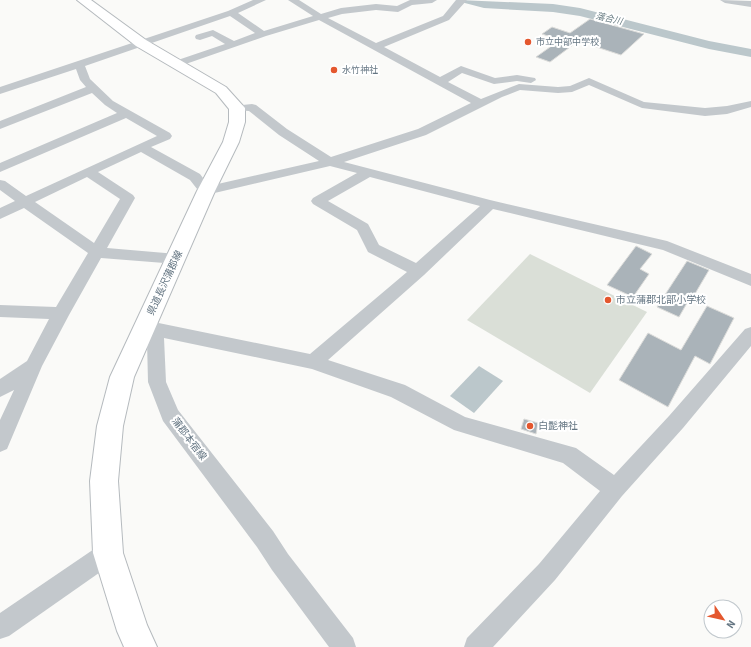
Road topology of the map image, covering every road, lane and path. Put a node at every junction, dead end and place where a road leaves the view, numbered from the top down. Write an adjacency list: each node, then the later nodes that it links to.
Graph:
1 (83, 0): 14 (main road)
2 (236, 0): 9 (street)
3 (293, 0): 11 (street)
4 (432, 0): 11 (street)
5 (725, 0): 8 (street)
6 (264, 1): 9 (street)
7 (458, 1): 16 (street)
8 (751, 4)
9 (244, 8): 10 (street)
10 (231, 13): 12 (street); 14 (street)
11 (320, 17): 12 (street); 16 (street)
12 (263, 34): 15 (street)
13 (200, 37): 15 (street)
14 (141, 43): 17 (street); 18 (main road)
15 (233, 44): 18 (street)
16 (376, 47): 19 (street)
17 (79, 64): 20 (street); 22 (street)
18 (176, 64): 25 (main road)
19 (440, 82): 21 (street); 23 (street)
20 (94, 88): 26 (street); 27 (street)
21 (572, 88): 23 (street); 24 (street)
22 (0, 91)
23 (481, 104): 29 (street)
24 (751, 104)
25 (237, 108): 29 (street); 34 (main road, 県道長沢蒲郡線)
26 (126, 113): 28 (street); 30 (street)
27 (0, 125)
28 (141, 147): 31 (street); 34 (street)
29 (330, 162): 32 (street); 34 (street)
30 (0, 168)
31 (88, 171): 35 (street); 38 (street)
32 (369, 172): 36 (street); 40 (street)
33 (0, 184): 35 (street)
34 (206, 191): 39 (main road, 県道長沢蒲郡線)
35 (25, 202): 37 (street); 38 (street)
36 (490, 204): 40 (street); 41 (street)
37 (0, 214)
38 (97, 252): 39 (street); 43 (street)
39 (176, 259): 44 (main road, 県道長沢蒲郡線)
40 (418, 271): 46 (street)
41 (751, 280)
42 (0, 311): 43 (street)
43 (61, 313): 47 (street)
44 (144, 327): 46 (street); 51 (main road, 県道長沢蒲郡線); 54 (street, 蒲郡本宿線)
45 (751, 334): 50 (street)
46 (313, 362): 50 (street)
47 (33, 366): 48 (street); 49 (street)
48 (0, 389)
49 (0, 443)
50 (615, 489): 55 (street)
51 (108, 553): 52 (street); 53 (main road, 県道長沢蒲郡線)
52 (0, 628)
53 (141, 647)
54 (344, 647)
55 (476, 647)

